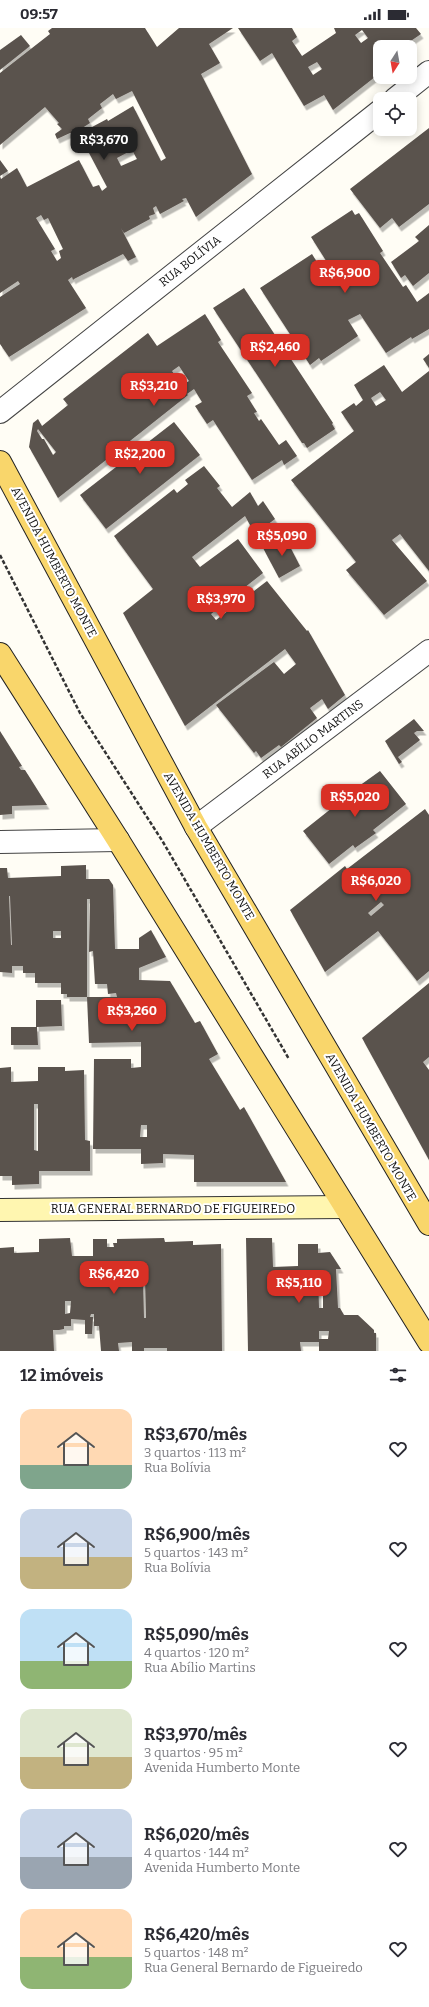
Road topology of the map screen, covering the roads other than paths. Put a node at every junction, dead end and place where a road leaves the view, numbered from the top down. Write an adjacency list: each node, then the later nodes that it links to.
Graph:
1 (429, 72): 2 (street)
2 (404, 92)
3 (373, 117): 4 (street, RUA BOLÍVIA)
4 (0, 412)
5 (0, 462): 8 (main road, AVENIDA HUMBERTO MONTE)
6 (429, 651): 8 (street, RUA ABÍLIO MARTINS)
7 (0, 654): 9 (main road)
8 (196, 827): 13 (main road, AVENIDA HUMBERTO MONTE)
9 (118, 840): 10 (street); 11 (main road)
10 (0, 842)
11 (345, 1207): 12 (street, RUA GENERAL BERNARDO DE FIGUEIREDO); 14 (main road)
12 (0, 1210)
13 (427, 1215)
14 (429, 1342)

